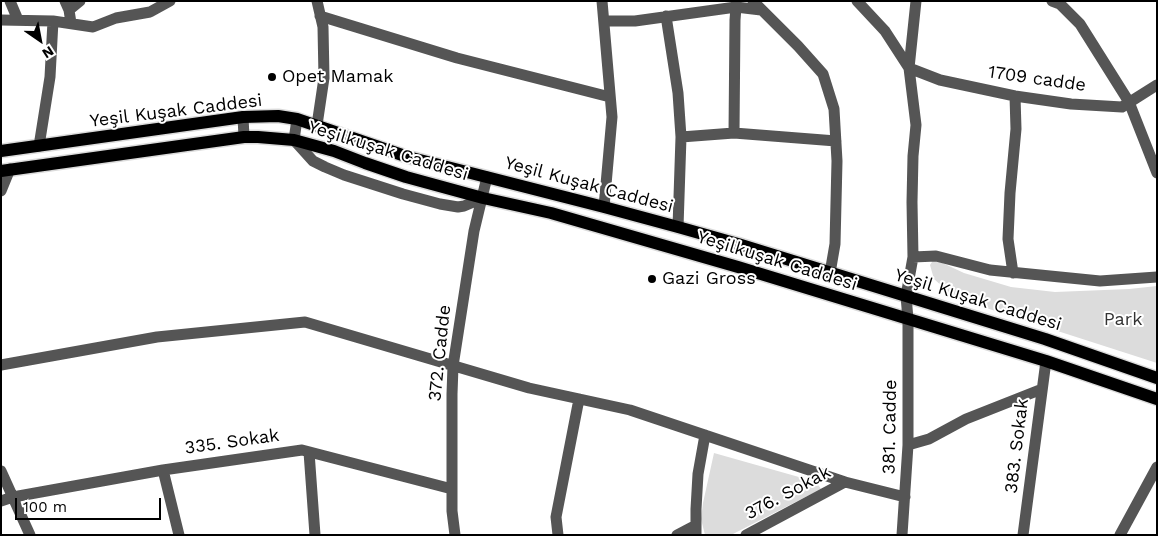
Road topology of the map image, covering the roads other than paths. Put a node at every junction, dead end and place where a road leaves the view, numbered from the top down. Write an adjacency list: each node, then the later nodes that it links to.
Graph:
1 (10, 1): 15 (street)
2 (80, 1): 9 (street)
3 (170, 1): 18 (street)
4 (317, 1): 12 (street)
5 (602, 1): 17 (street)
6 (857, 1): 19 (street)
7 (916, 1): 19 (street, 381. Cadde)
8 (1052, 1): 23 (street)
9 (67, 6): 18 (street)
10 (757, 6): 11 (street); 31 (street)
11 (736, 7): 13 (street); 27 (street)
12 (320, 16): 22 (street); 26 (street)
13 (666, 16): 17 (street); 28 (street)
14 (1, 20): 15 (street)
15 (18, 20): 16 (street)
16 (53, 21): 18 (street); 32 (street)
17 (604, 21): 22 (street)
18 (72, 23)
19 (910, 68): 21 (street, 1709 cadde); 41 (street, 381. Cadde)
20 (1157, 85): 23 (street, 1709 cadde)
21 (1015, 96): 23 (street, 1709 cadde); 42 (street)
22 (610, 97): 39 (street)
23 (1129, 102): 35 (street)
24 (243, 117): 25 (main road, Yeşil Kuşak Caddesi); 29 (street); 32 (main road, Yeşil Kuşak Caddesi)
25 (297, 119): 26 (main road, Yeşil Kuşak Caddesi); 30 (street)
26 (317, 125): 36 (main road, Yeşil Kuşak Caddesi)
27 (734, 133): 28 (street); 31 (street)
28 (681, 136): 40 (street)
29 (244, 137): 30 (main road, Yeşilkuşak Caddesi); 34 (main road, Yeşilkuşak Caddesi)
30 (294, 140): 38 (main road, Yeşilkuşak Caddesi); 38 (street)
31 (836, 141): 43 (street)
32 (39, 146): 33 (main road, Yeşil Kuşak Caddesi)
33 (1, 151)
34 (6, 170): 37 (street)
35 (1157, 173)
36 (487, 177): 38 (street, 372. Cadde); 39 (main road, Yeşil Kuşak Caddesi)
37 (1, 191)
38 (483, 198): 46 (main road, Yeşilkuşak Caddesi); 49 (street, 372. Cadde)
39 (604, 207): 40 (main road, Yeşil Kuşak Caddesi)
40 (678, 227): 43 (main road, Yeşil Kuşak Caddesi)
41 (913, 257): 42 (street); 45 (street, 381. Cadde)
42 (1013, 272): 44 (street)
43 (830, 273): 45 (main road, Yeşil Kuşak Caddesi)
44 (1157, 277)
45 (906, 296): 46 (street, 381. Cadde); 50 (main road, Yeşil Kuşak Caddesi)
46 (908, 319): 47 (main road, Yeşilkuşak Caddesi); 55 (street, 381. Cadde)
47 (1046, 361): 51 (street, 383. Sokak); 53 (main road, Yeşilkuşak Caddesi)
48 (1, 366): 49 (street)
49 (453, 366): 52 (street); 61 (street, 372. Cadde)
50 (1157, 378)
51 (1042, 389): 55 (street); 74 (street, 383. Sokak)
52 (579, 399): 54 (street); 70 (street)
53 (1157, 399)
54 (705, 435): 60 (street); 65 (street)
55 (908, 445): 63 (street, 381. Cadde)
56 (309, 452): 58 (street, 335. Sokak); 61 (street, 335. Sokak); 68 (street)
57 (1157, 467): 75 (street)
58 (163, 470): 62 (street, 335. Sokak); 67 (street)
59 (1, 472): 62 (street)
60 (845, 482): 63 (street, 376. Sokak); 72 (street, 376. Sokak)
61 (452, 490): 69 (street, 372. Cadde)
62 (13, 497): 64 (street, 335. Sokak); 66 (street)
63 (905, 497): 73 (street, 381. Cadde)
64 (1, 501)
65 (696, 530): 71 (street)
66 (30, 535)
67 (179, 535)
68 (315, 535)
69 (454, 535)
70 (558, 535)
71 (678, 535)
72 (746, 535)
73 (902, 535)
74 (1023, 535)
75 (1120, 535)

